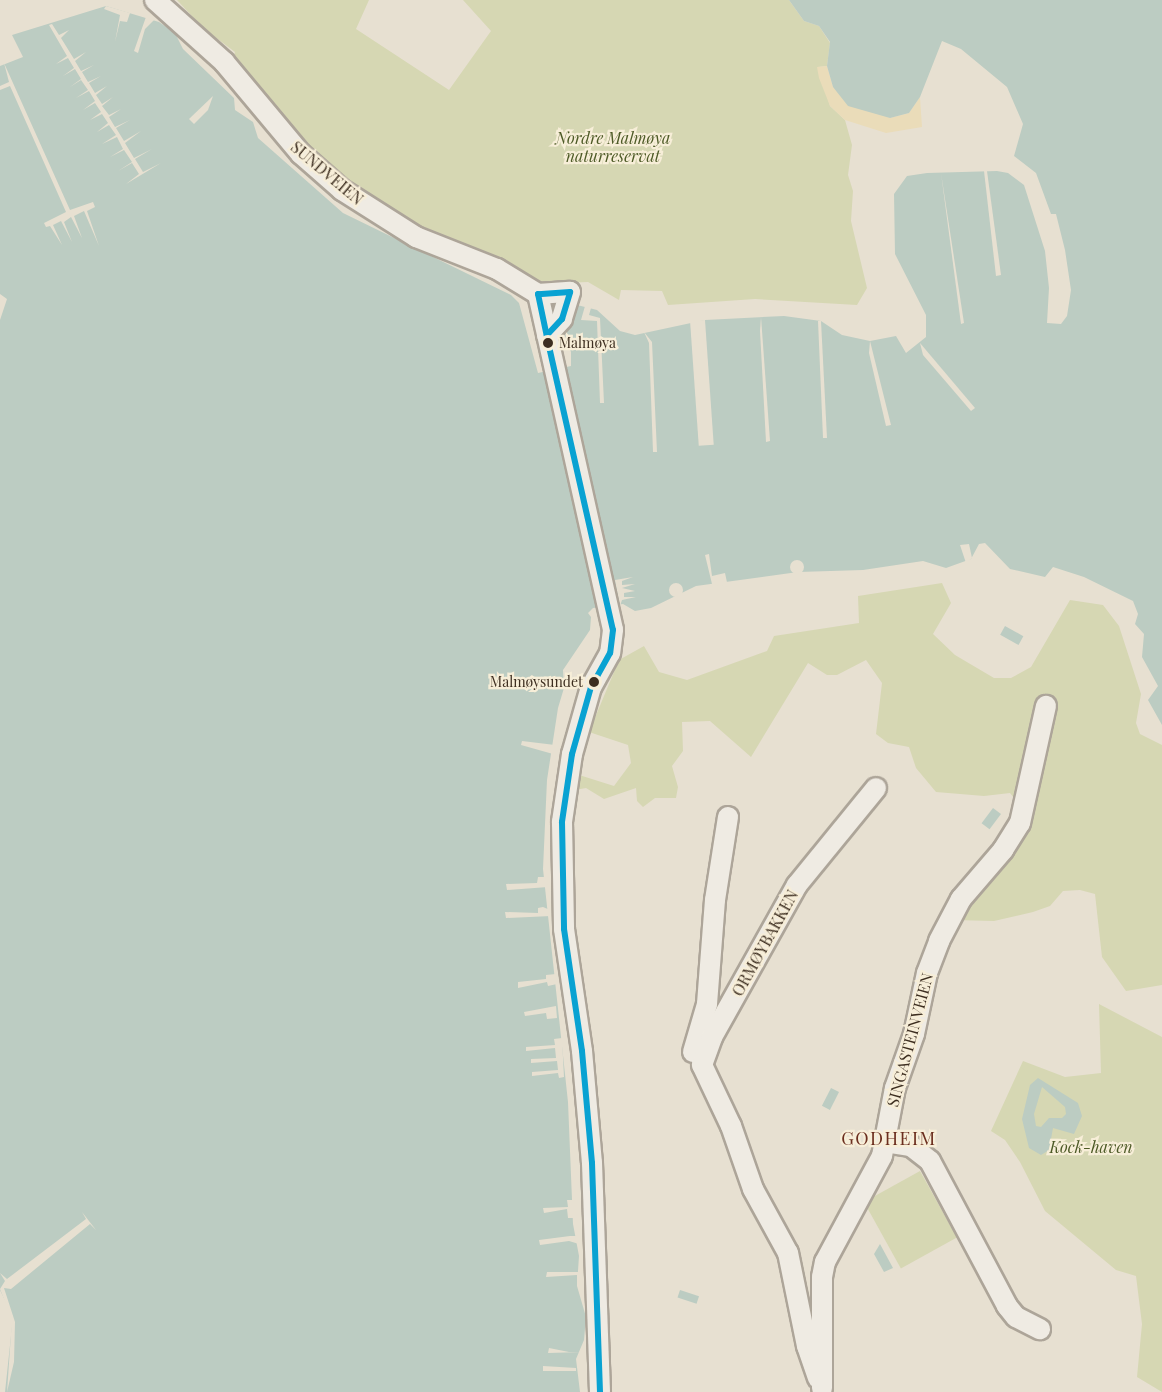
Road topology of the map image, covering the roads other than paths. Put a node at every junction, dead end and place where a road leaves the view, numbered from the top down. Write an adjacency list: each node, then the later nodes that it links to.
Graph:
1 (155, 0): 2 (street, SUNDVEIEN)
2 (538, 294): 3 (street); 3 (street)
3 (547, 335): 11 (street)
4 (1046, 706): 8 (street, SINGASTEINVEIEN)
5 (876, 788): 7 (street, ORMØYBAKKEN)
6 (728, 817): 7 (street, ORMØYBAKKEN)
7 (725, 1113): 10 (street, ORMØYBAKKEN)
8 (885, 1142): 9 (street); 10 (street, SINGASTEINVEIEN)
9 (1040, 1329)
10 (823, 1390)
11 (600, 1392)

